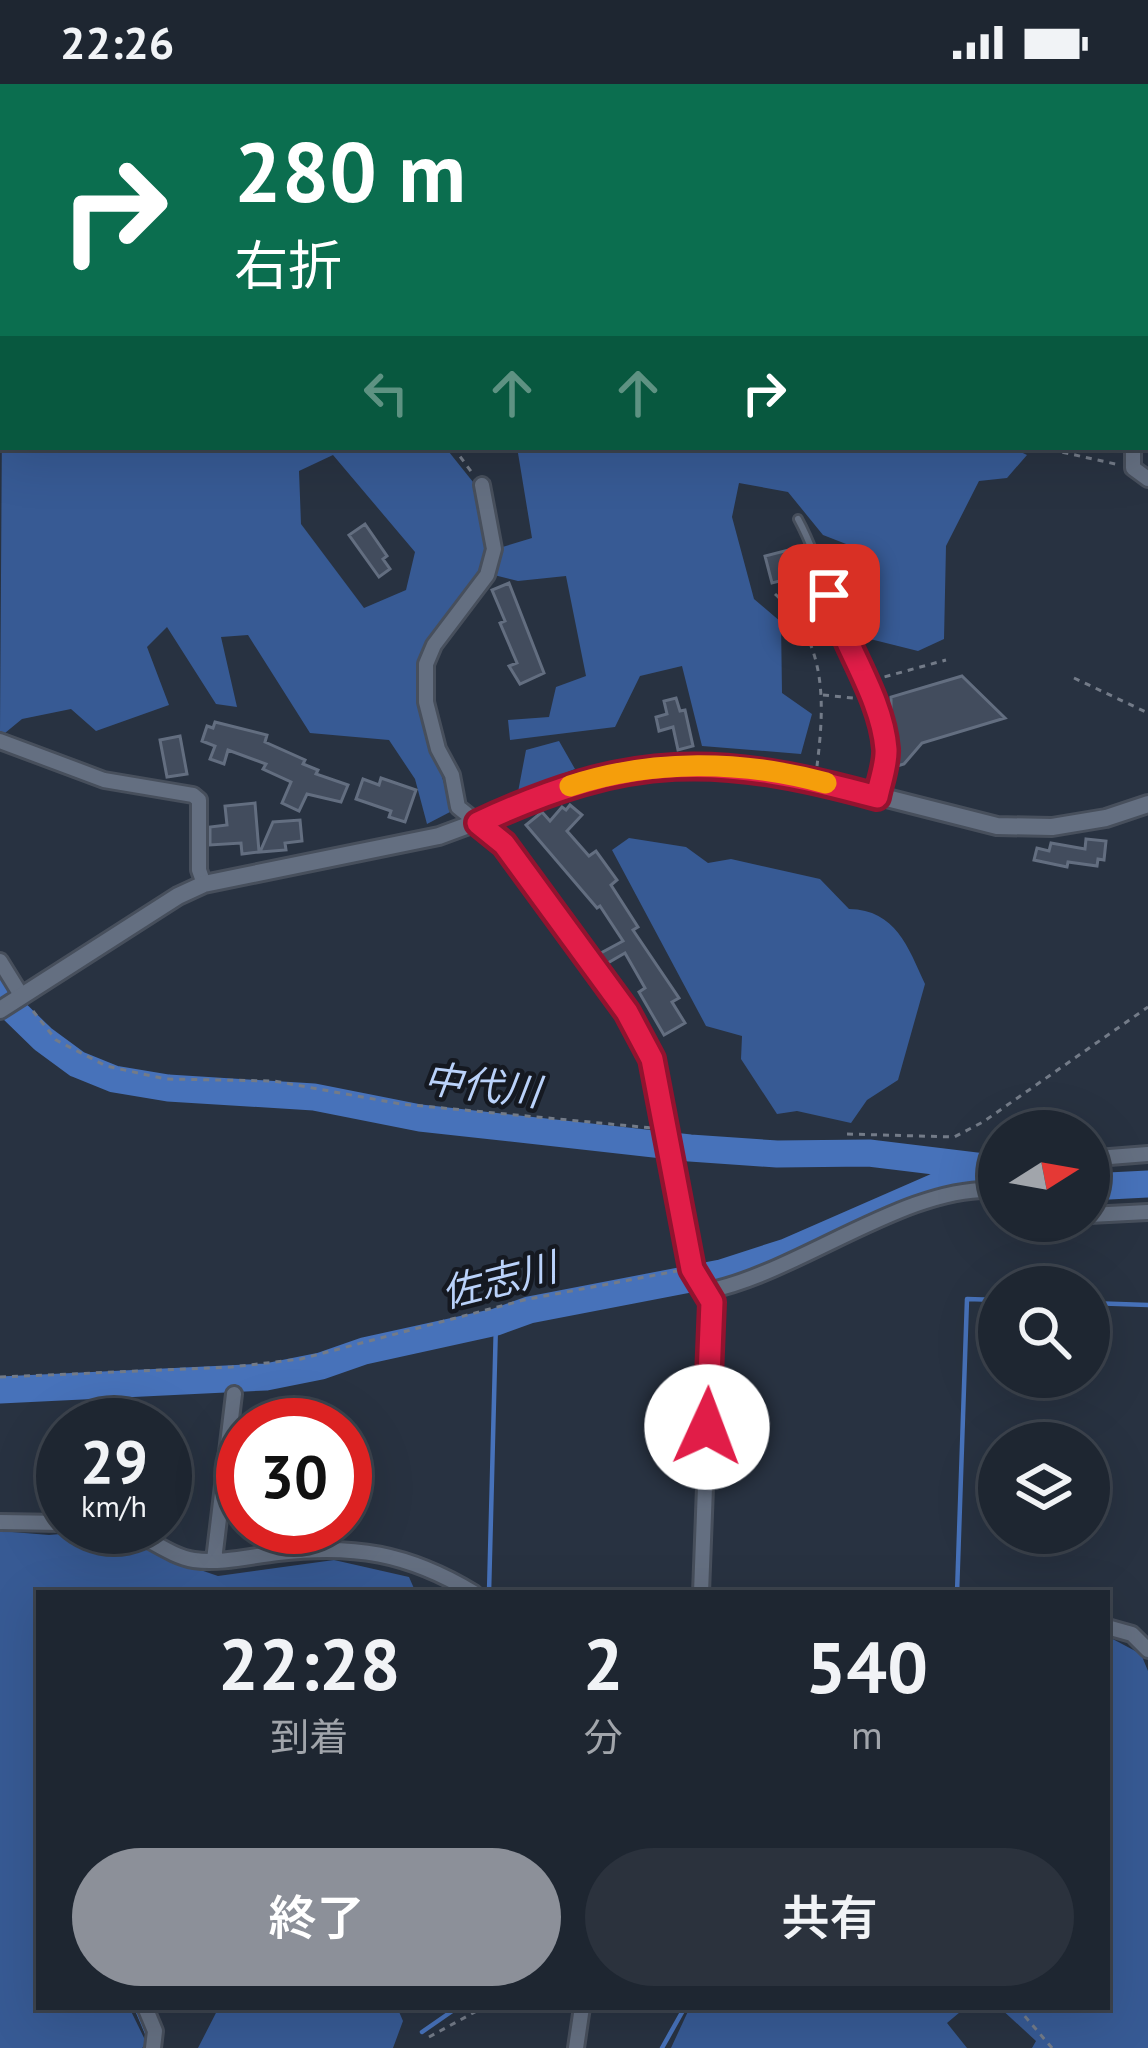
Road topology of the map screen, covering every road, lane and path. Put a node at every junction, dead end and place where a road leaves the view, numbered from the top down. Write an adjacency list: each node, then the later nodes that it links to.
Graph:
1 (455, 450): 6 (path)
2 (1052, 450): 4 (path)
3 (1133, 450): 4 (street)
4 (1133, 468): 5 (street)
5 (1148, 479)
6 (482, 485): 19 (street)
7 (798, 519): 11 (lane)
8 (775, 594): 12 (path)
9 (946, 660): 11 (path)
10 (1074, 678): 14 (path)
11 (865, 682): 13 (lane)
12 (822, 695): 13 (path); 16 (path)
13 (875, 701): 17 (lane)
14 (1148, 713)
15 (0, 741): 20 (street)
16 (816, 780): 17 (street); 19 (street)
17 (877, 797): 18 (street)
18 (1148, 804)
19 (478, 823): 20 (street); 25 (street)
20 (204, 884): 22 (street)
21 (0, 961): 22 (street)
22 (20, 995): 24 (street); 25 (path)
23 (1148, 1007): 26 (path)
24 (0, 1010)
25 (665, 1129): 32 (street)
26 (847, 1134)
27 (1148, 1154): 28 (street)
28 (1110, 1157)
29 (978, 1193): 33 (street)
30 (1148, 1212): 31 (street)
31 (1110, 1214)
32 (692, 1269): 33 (street); 34 (path)
33 (707, 1291): 41 (street)
34 (0, 1377)
35 (234, 1394): 39 (street)
36 (0, 1522): 37 (street)
37 (36, 1523)
38 (180, 1554): 39 (street)
39 (214, 1560): 40 (street)
40 (468, 1590)
41 (701, 1590)
42 (1110, 1628): 43 (street)
43 (1148, 1650)
44 (146, 2010): 49 (street)
45 (478, 2010): 48 (path)
46 (582, 2010): 50 (street)
47 (1020, 2010): 51 (path)
48 (429, 2037)
49 (153, 2048)
50 (577, 2048)
51 (1052, 2048)

